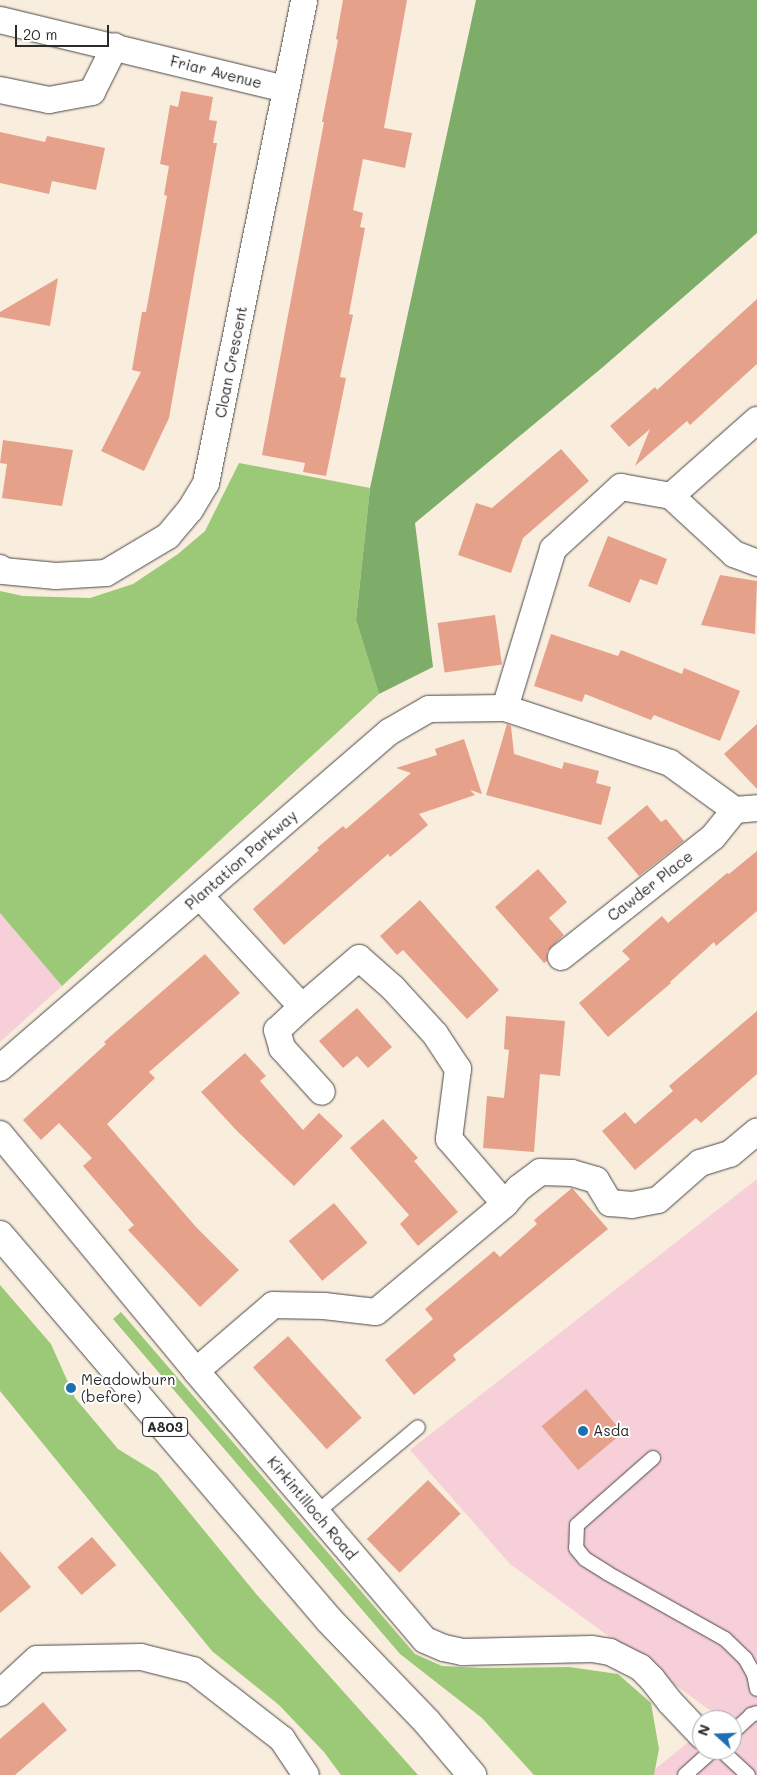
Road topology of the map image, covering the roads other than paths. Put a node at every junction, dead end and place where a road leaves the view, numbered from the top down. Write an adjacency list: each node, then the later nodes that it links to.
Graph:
1 (304, 0): 4 (street, Cloan Crescent)
2 (0, 20): 3 (street, Friar Avenue)
3 (114, 46): 4 (street, Friar Avenue); 5 (street)
4 (286, 89): 9 (street, Cloan Crescent)
5 (0, 90)
6 (757, 420): 7 (street)
7 (671, 496): 8 (street); 10 (street)
8 (757, 563)
9 (0, 568)
10 (505, 708): 11 (street, Plantation Parkway); 12 (street, Plantation Parkway)
11 (746, 809): 13 (street, Cawder Place)
12 (200, 896): 14 (street); 15 (street, Plantation Parkway)
13 (561, 957)
14 (302, 1006): 16 (street); 19 (street)
15 (0, 1068)
16 (322, 1092)
17 (757, 1131): 19 (street)
18 (0, 1134): 21 (street, Kirkintilloch Road)
19 (505, 1204): 21 (street)
20 (0, 1234): 34 (main road, A803)
21 (196, 1371): 24 (street, Kirkintilloch Road)
22 (418, 1427): 24 (lane)
23 (653, 1458): 25 (lane)
24 (316, 1512): 30 (street, Kirkintilloch Road)
25 (757, 1689)
26 (0, 1693): 33 (street)
27 (757, 1698): 28 (lane)
28 (754, 1714): 29 (lane)
29 (742, 1724)
30 (692, 1725)
31 (702, 1760): 35 (lane)
32 (732, 1760): 36 (lane)
33 (306, 1775)
34 (472, 1775)
35 (685, 1775)
36 (748, 1775)

